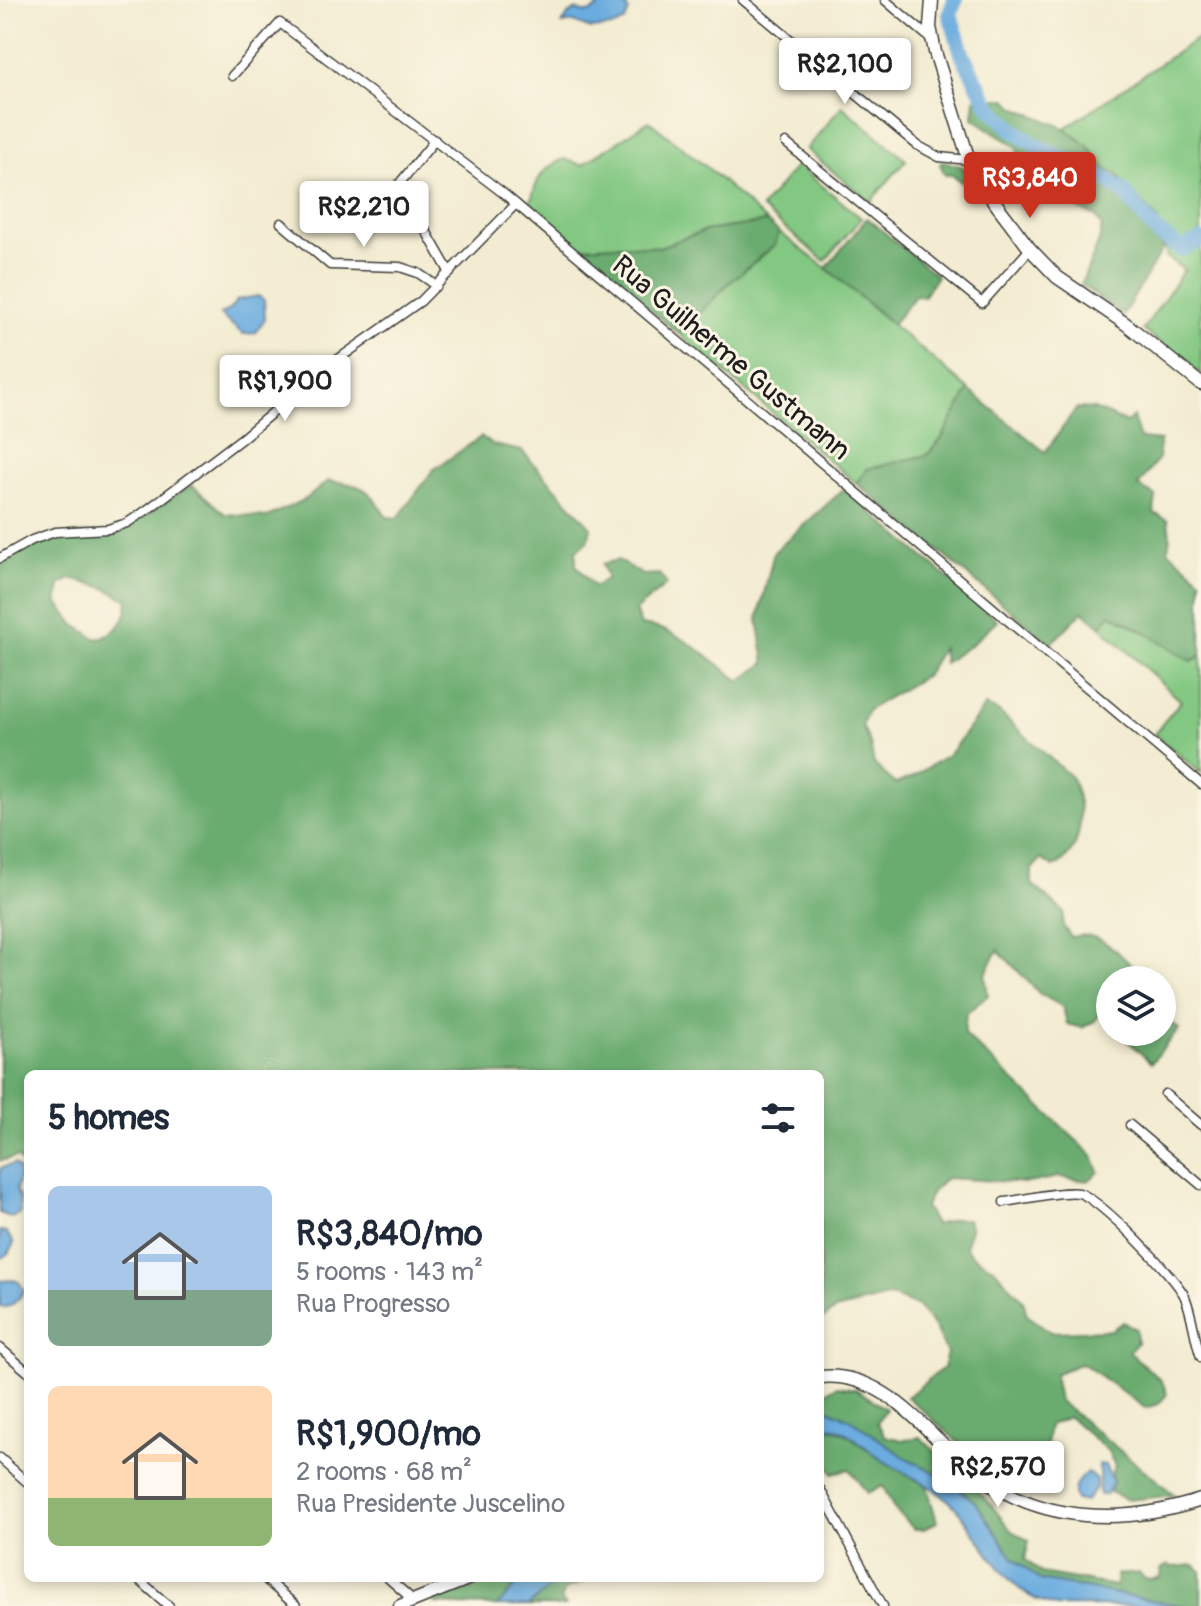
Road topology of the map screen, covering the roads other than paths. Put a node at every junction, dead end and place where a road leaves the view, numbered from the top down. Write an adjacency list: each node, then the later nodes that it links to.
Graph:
1 (743, 0): 8 (street)
2 (885, 0): 4 (street)
3 (932, 0): 4 (street)
4 (932, 39): 8 (street)
5 (232, 76): 6 (street, Rua Guilherme Gustmann)
6 (435, 140): 9 (street, Rua Guilherme Gustmann); 12 (street)
7 (786, 143): 11 (street)
8 (969, 160): 11 (street)
9 (516, 204): 12 (street); 16 (street, Rua Guilherme Gustmann)
10 (281, 223): 13 (street)
11 (1030, 249): 14 (street)
12 (450, 273): 13 (street)
13 (437, 286): 15 (street)
14 (1201, 384)
15 (0, 558)
16 (1201, 784)
17 (1165, 1094): 19 (street)
18 (1130, 1125): 20 (street)
19 (1201, 1125)
20 (1201, 1185)
21 (1004, 1202): 23 (street)
22 (0, 1348): 24 (street)
23 (1201, 1357)
24 (24, 1369)
25 (824, 1377): 29 (street)
26 (0, 1458): 27 (street)
27 (24, 1479)
28 (824, 1496): 38 (street)
29 (1201, 1500)
30 (142, 1582): 35 (street)
31 (269, 1582): 36 (street)
32 (393, 1582): 34 (street)
33 (460, 1582): 34 (street)
34 (413, 1600): 37 (street)
35 (169, 1606)
36 (296, 1606)
37 (400, 1606)
38 (883, 1606)

